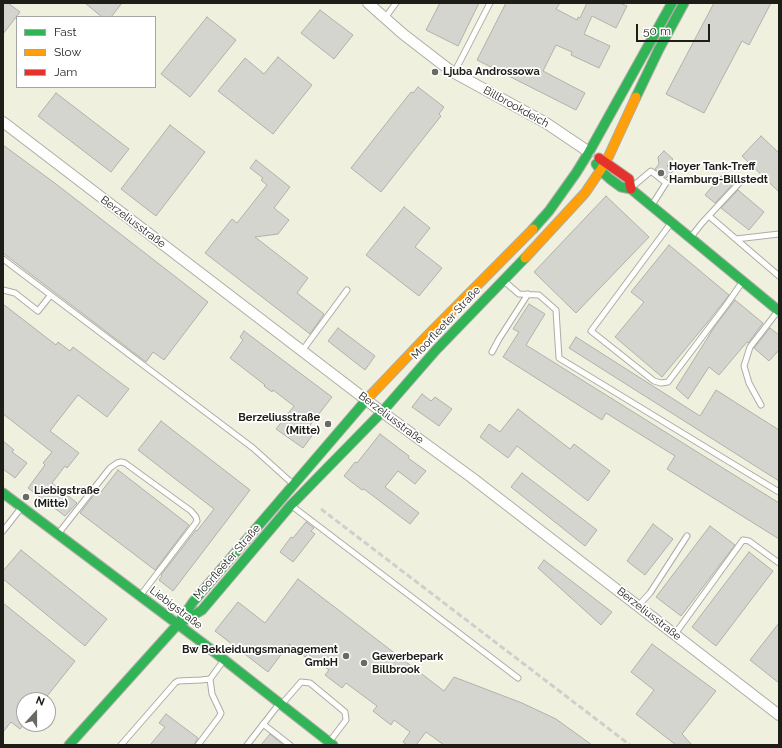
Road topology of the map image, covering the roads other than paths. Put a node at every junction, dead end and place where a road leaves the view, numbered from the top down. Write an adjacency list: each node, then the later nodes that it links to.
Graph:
1 (368, 3): 6 (street, Billbrookdeich)
2 (396, 3): 6 (lane)
3 (490, 3): 7 (lane)
4 (672, 3): 9 (main road, Moorfleeter Straße)
5 (684, 3): 10 (main road, Moorfleeter Straße)
6 (385, 18): 7 (street, Billbrookdeich)
7 (454, 73): 9 (street, Billbrookdeich)
8 (3, 122): 29 (street, Berzeliusstraße)
9 (589, 152): 10 (main road, Billbrookdeich); 11 (main road, Billbrookdeich); 31 (main road, Moorfleeter Straße)
10 (606, 162): 11 (main road, Moorfleeter Straße); 13 (main road, Billbrookdeich)
11 (601, 171): 13 (main road, Billbrookdeich); 22 (main road, Moorfleeter Straße)
12 (741, 181): 15 (lane)
13 (631, 189): 14 (main road, Billbrookdeich); 14 (lane)
14 (651, 206): 16 (main road, Billbrookdeich)
15 (709, 216): 18 (lane); 19 (lane)
16 (672, 222): 18 (main road, Billbrookdeich); 23 (lane)
17 (779, 234): 19 (lane)
18 (691, 238): 23 (main road, Billbrookdeich)
19 (736, 239): 21 (lane)
20 (3, 259): 27 (lane)
21 (779, 276)
22 (504, 280): 26 (lane); 33 (main road, Moorfleeter Straße)
23 (743, 281): 28 (main road, Billbrookdeich)
24 (3, 290): 27 (lane)
25 (347, 290): 29 (lane)
26 (528, 294): 30 (lane); 35 (lane)
27 (50, 296): 34 (lane)
28 (779, 311): 32 (lane)
29 (302, 351): 31 (street, Berzeliusstraße)
30 (492, 352)
31 (366, 400): 33 (street, Berzeliusstraße); 34 (main road, Moorfleeter Straße)
32 (761, 405)
33 (382, 412): 37 (main road, Moorfleeter Straße); 46 (street, Berzeliusstraße)
34 (294, 484): 37 (lane); 38 (main road, Moorfleeter Straße)
35 (779, 492)
36 (3, 493): 40 (main road, Liebigstraße)
37 (303, 493): 39 (main road, Moorfleeter Straße)
38 (283, 497): 39 (lane); 47 (main road, Moorfleeter Straße)
39 (291, 505): 47 (main road, Moorfleeter Straße); 50 (lane)
40 (22, 507): 41 (lane); 42 (main road, Liebigstraße)
41 (3, 531)
42 (58, 534): 45 (main road, Liebigstraße); 45 (lane)
43 (687, 536): 46 (lane)
44 (779, 563): 48 (lane)
45 (140, 596): 47 (main road, Liebigstraße)
46 (638, 606): 48 (street, Berzeliusstraße)
47 (178, 624): 49 (main road, Liebigstraße); 56 (main road, Moorfleeter Straße)
48 (675, 634): 53 (street, Berzeliusstraße)
49 (224, 660): 51 (lane); 52 (main road, Liebigstraße)
50 (518, 678)
51 (210, 679): 57 (lane); 58 (lane)
52 (280, 704): 54 (lane); 55 (main road, Liebigstraße); 55 (lane)
53 (779, 715)
54 (263, 724): 59 (lane); 60 (lane)
55 (331, 743)
56 (69, 745)
57 (121, 745)
58 (198, 745)
59 (247, 745)
60 (290, 745)

